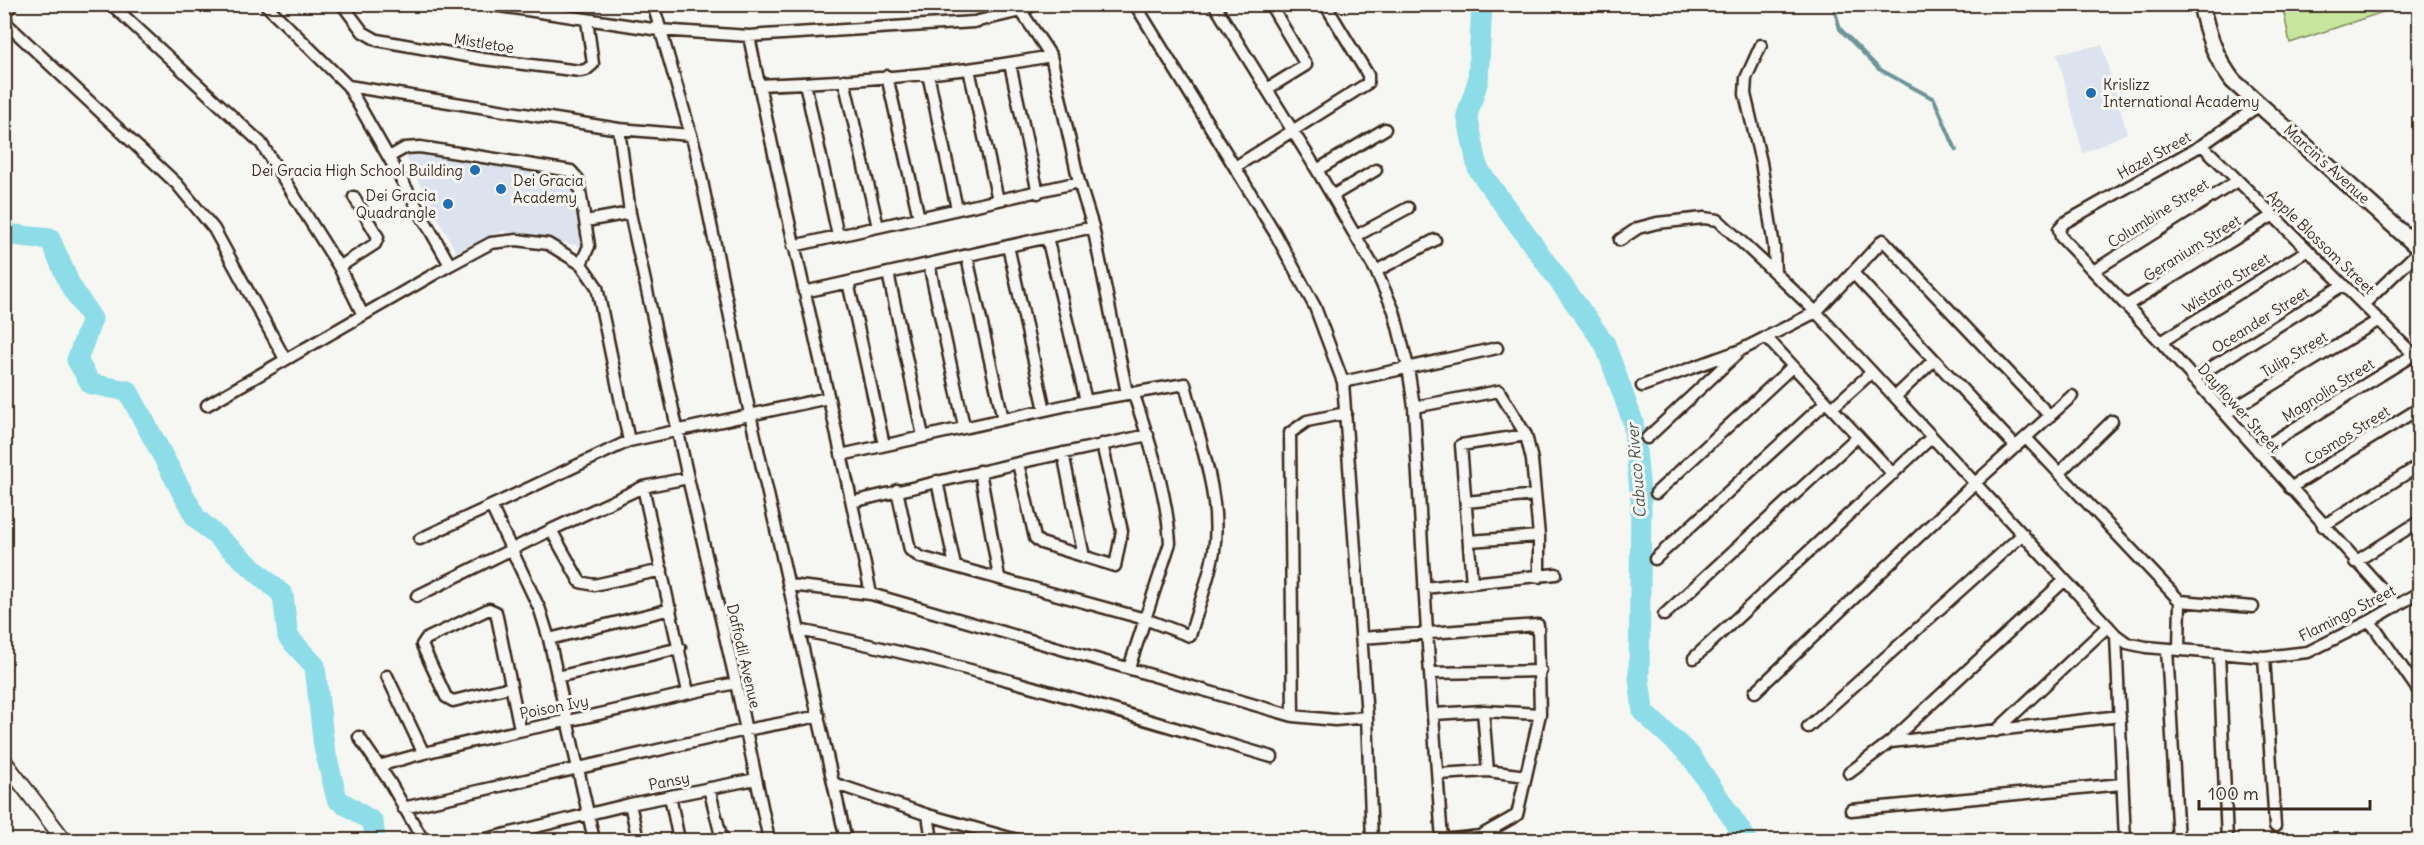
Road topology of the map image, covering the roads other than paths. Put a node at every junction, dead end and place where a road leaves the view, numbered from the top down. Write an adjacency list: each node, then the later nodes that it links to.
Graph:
1 (12, 4): 85 (street)
2 (111, 4): 66 (street)
3 (265, 4): 26 (street)
4 (342, 4): 14 (street, Mistletoe)
5 (486, 4): 14 (street)
6 (653, 4): 15 (street)
7 (1035, 4): 13 (street)
8 (1135, 4): 35 (street)
9 (1214, 4): 27 (street)
10 (1270, 4): 27 (street)
11 (1325, 4): 31 (street)
12 (2200, 4): 28 (main road, Marcin's Avenue)
13 (1021, 11): 16 (street); 18 (street)
14 (587, 20): 15 (street)
15 (659, 30): 16 (street); 32 (street)
16 (749, 36): 25 (street)
17 (1761, 45): 70 (street)
18 (1052, 56): 19 (street); 39 (street)
19 (1010, 64): 20 (street); 40 (street)
20 (969, 69): 21 (street); 43 (street)
21 (928, 74): 22 (street); 45 (street)
22 (886, 76): 23 (street); 48 (street)
23 (844, 80): 24 (street); 50 (street)
24 (805, 83): 25 (street); 53 (street)
25 (759, 85): 58 (street)
26 (348, 86): 29 (street); 34 (street)
27 (1267, 89): 31 (street)
28 (2261, 104): 33 (street, Hazel Street); 60 (main road, Marcin's Avenue)
29 (619, 129): 32 (street); 46 (street, Daffodil Avenue)
30 (1385, 129): 36 (street)
31 (1292, 131): 35 (street); 36 (street)
32 (690, 135): 104 (street)
33 (2202, 145): 38 (street, Apple Blossom Street); 52 (street, Hazel Street)
34 (389, 157): 49 (street); 65 (street)
35 (1235, 167): 91 (street)
36 (1317, 170): 41 (street)
37 (1376, 170): 41 (street)
38 (2237, 181): 47 (street, Apple Blossom Street); 67 (street, Columbine Street)
39 (1079, 182): 40 (street); 51 (street)
40 (1038, 193): 43 (street)
41 (1332, 196): 54 (street)
42 (354, 197): 66 (street)
43 (998, 201): 45 (street)
44 (1407, 208): 54 (street)
45 (957, 210): 48 (street)
46 (630, 213): 49 (street); 110 (street, Daffodil Avenue)
47 (2272, 216): 61 (street, Apple Blossom Street); 76 (street, Geranium Street)
48 (919, 218): 50 (street)
49 (586, 221): 63 (street)
50 (878, 227): 53 (street)
51 (1093, 227): 55 (street); 93 (street)
52 (2059, 229): 67 (street, Dayflower Street)
53 (838, 236): 58 (street)
54 (1356, 236): 68 (street)
55 (1047, 237): 59 (street); 97 (street)
56 (1435, 240): 68 (street)
57 (1620, 240): 70 (street)
58 (793, 246): 74 (street)
59 (1008, 246): 62 (street); 102 (street)
60 (2420, 249): 75 (street)
61 (2308, 250): 73 (street, Apple Blossom Street); 81 (street, Wistaria Street)
62 (967, 256): 64 (street); 107 (street)
63 (581, 264): 65 (street); 118 (street)
64 (929, 264): 69 (street); 109 (street)
65 (450, 265): 78 (street)
66 (339, 267): 78 (street)
67 (2095, 270): 76 (street, Dayflower Street)
68 (1376, 271): 88 (street)
69 (888, 273): 72 (street); 113 (street)
70 (1775, 273): 77 (street)
71 (1853, 273): 77 (street); 86 (street); 106 (street)
72 (848, 282): 74 (street); 120 (street)
73 (2343, 285): 75 (street, Apple Blossom Street); 90 (street, Oceander Street)
74 (804, 292): 96 (street)
75 (2364, 304): 79 (street, Apple Blossom Street)
76 (2127, 305): 81 (street, Dayflower Street)
77 (1816, 312): 80 (street); 89 (street)
78 (363, 315): 85 (street)
79 (2379, 320): 84 (street, Apple Blossom Street); 105 (street, Tulip Street)
80 (1766, 337): 83 (street); 87 (street)
81 (2161, 342): 90 (street, Dayflower Street)
82 (1497, 348): 88 (street)
83 (1741, 350): 92 (street); 116 (street)
84 (2416, 358): 122 (street, Magnolia Street)
85 (285, 359): 98 (street)
86 (1934, 360): 95 (street); 121 (street)
87 (1793, 366): 99 (street); 136 (street)
88 (1408, 368): 91 (street); 100 (street)
89 (1872, 372): 95 (street); 99 (street)
90 (2193, 379): 105 (street, Dayflower Street)
91 (1343, 382): 103 (street)
92 (1642, 386)
93 (1130, 393): 97 (street); 111 (street); 169 (street)
94 (2072, 396): 106 (street)
95 (1894, 397): 115 (street)
96 (828, 398): 104 (street); 124 (street)
97 (1086, 401): 102 (street)
98 (207, 405)
99 (1829, 405): 114 (street); 150 (street)
100 (1414, 407): 112 (street); 160 (street)
101 (2420, 408): 134 (street, Cosmos Street)
102 (1045, 410): 107 (street)
103 (1346, 413): 175 (street); 196 (street)
104 (750, 414): 110 (street); 159 (street)
105 (2225, 414): 122 (street, Dayflower Street)
106 (2050, 416): 117 (street)
107 (1003, 419): 109 (street)
108 (2112, 421): 128 (street)
109 (964, 426): 113 (street)
110 (678, 430): 118 (street); 130 (street, Daffodil Avenue)
111 (1148, 435): 119 (street); 169 (street)
112 (1526, 435): 137 (street); 139 (street)
113 (923, 436): 120 (street)
114 (1858, 436): 129 (street); 168 (street)
115 (1932, 437): 129 (street); 132 (street)
116 (1647, 438)
117 (2026, 438): 121 (street); 128 (street)
118 (629, 441): 140 (street)
119 (1102, 444): 123 (street); 149 (street)
120 (884, 446): 124 (street)
121 (2016, 447): 132 (street)
122 (2258, 451): 134 (street, Dayflower Street)
123 (1064, 453): 125 (street); 149 (street)
124 (841, 454): 138 (street)
125 (1018, 462): 127 (street); 149 (street)
126 (2420, 465): 142 (street)
127 (980, 471): 131 (street); 155 (street)
128 (2060, 472): 164 (street)
129 (1893, 474): 182 (street)
130 (688, 478): 133 (street); 188 (street, Daffodil Avenue)
131 (937, 481): 135 (street); 152 (street)
132 (1975, 483): 144 (street); 191 (street)
133 (643, 488): 143 (street); 153 (street)
134 (2290, 488): 142 (street, Dayflower Street)
135 (897, 490): 138 (street); 152 (street)
136 (1656, 493)
137 (1535, 495): 139 (street); 145 (street)
138 (852, 502): 161 (street)
139 (1466, 502): 147 (street)
140 (491, 506): 146 (street); 148 (street)
141 (2420, 520): 151 (street)
142 (2323, 526): 151 (street, Dayflower Street)
143 (551, 530): 148 (street); 153 (street)
144 (2023, 534): 157 (street); 201 (street)
145 (1539, 536): 147 (street); 156 (street)
146 (420, 539)
147 (1469, 541): 158 (street)
148 (510, 549): 162 (street); 176 (street)
149 (1084, 557)
150 (1655, 559)
151 (2355, 561): 165 (street, Dayflower Street)
152 (955, 566): 155 (street)
153 (662, 570): 167 (street)
154 (1556, 574): 156 (street)
155 (999, 577): 169 (street)
156 (1539, 577): 158 (street)
157 (2065, 580): 171 (street); 206 (street)
158 (1472, 583): 160 (street)
159 (789, 585): 161 (street); 172 (street)
160 (1424, 588): 173 (street)
161 (871, 594): 183 (street)
162 (417, 596)
163 (2418, 597): 165 (street, Flamingo Street)
164 (2180, 601): 166 (street); 179 (street)
165 (2397, 606): 170 (street, Flamingo Street)
166 (2253, 607)
167 (671, 609): 176 (street); 177 (street)
168 (1665, 615)
169 (1145, 619): 183 (street)
170 (2370, 621): 181 (street, Flamingo Street); 192 (street)
171 (2108, 626): 174 (street); 204 (street)
172 (799, 630): 198 (street); 208 (street)
173 (1427, 632): 175 (street); 184 (street); 185 (street)
174 (2116, 635): 178 (street, Flamingo Street); 197 (street)
175 (1361, 638): 199 (street)
176 (549, 639): 187 (street)
177 (680, 648): 187 (street); 190 (street)
178 (2167, 649): 179 (street, Flamingo Street); 241 (street)
179 (2180, 650): 180 (street, Flamingo Street)
180 (2219, 653): 181 (street, Flamingo Street); 242 (street)
181 (2264, 657): 226 (street)
182 (1694, 658)
183 (1129, 668): 196 (street)
184 (1541, 671): 185 (street); 195 (street)
185 (1430, 674): 194 (street)
186 (387, 676): 207 (street)
187 (557, 677): 200 (street)
188 (736, 683): 190 (street, Poison Ivy); 203 (street, Daffodil Avenue)
189 (510, 687): 189 (street); 202 (street)
190 (688, 692): 200 (street, Poison Ivy)
191 (1755, 692)
192 (2420, 693)
193 (1483, 711): 194 (street); 195 (street); 212 (street)
194 (1434, 714): 214 (street)
195 (1540, 714): 215 (street)
196 (1293, 716): 199 (street)
197 (2120, 716): 204 (street); 218 (street)
198 (819, 717): 203 (street); 217 (street)
199 (1367, 717): 238 (street)
200 (567, 721): 202 (street, Poison Ivy); 211 (street)
201 (1808, 727)
202 (520, 729): 207 (street, Poison Ivy)
203 (746, 730): 211 (street); 216 (street, Daffodil Avenue)
204 (1995, 731): 206 (street)
205 (359, 737): 210 (street)
206 (1890, 742): 213 (street)
207 (423, 752): 210 (street, Poison Ivy)
208 (1272, 757)
209 (4, 761): 227 (street)
210 (379, 766): 222 (street)
211 (576, 768): 222 (street); 224 (street)
212 (1488, 771): 214 (street); 215 (street)
213 (1849, 773)
214 (1438, 774): 239 (street)
215 (1526, 776): 239 (street)
216 (756, 779): 219 (street, Pansy); 234 (street, Daffodil Avenue)
217 (833, 783): 225 (street); 235 (street)
218 (2122, 784): 223 (street); 240 (street)
219 (709, 788): 220 (street, Pansy); 233 (street)
220 (670, 796): 221 (street, Pansy); 232 (street)
221 (630, 804): 224 (street, Pansy); 231 (street)
222 (404, 808): 228 (street)
223 (1851, 810)
224 (588, 814): 229 (street, Pansy); 230 (street)
225 (928, 815): 236 (street); 237 (street)
226 (2275, 826)
227 (64, 840)
228 (423, 840)
229 (483, 840)
230 (594, 840)
231 (638, 840)
232 (680, 840)
233 (722, 840)
234 (769, 840)
235 (846, 840)
236 (932, 840)
237 (1017, 840)
238 (1372, 840)
239 (1442, 840)
240 (2125, 840)
241 (2178, 840)
242 (2227, 840)

